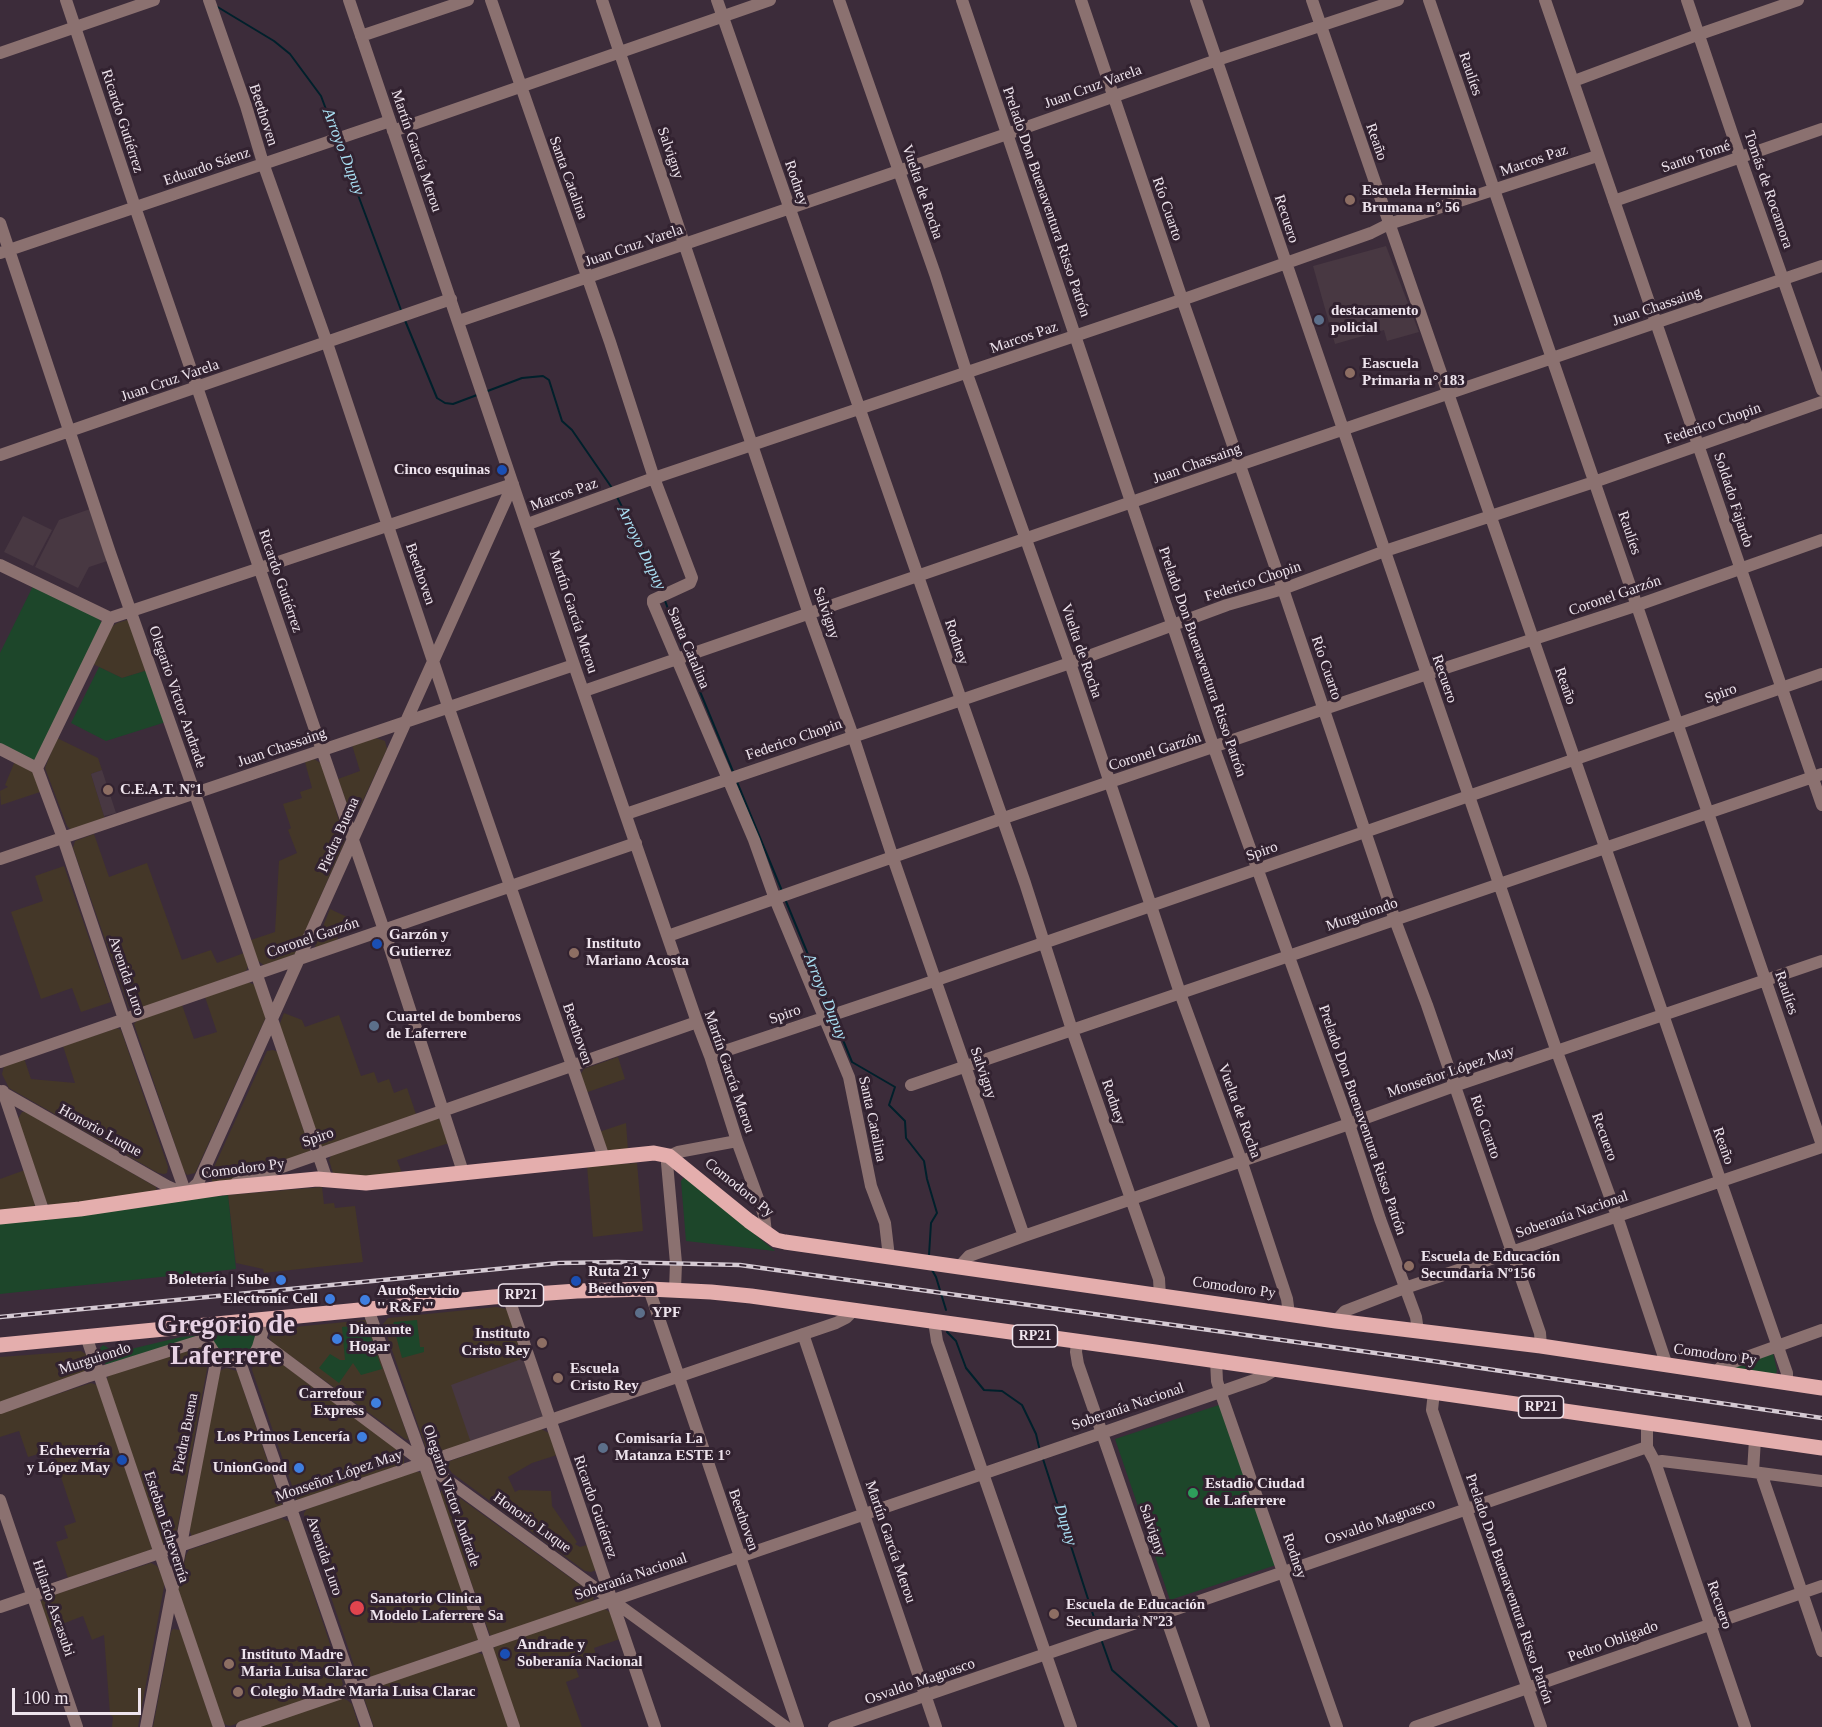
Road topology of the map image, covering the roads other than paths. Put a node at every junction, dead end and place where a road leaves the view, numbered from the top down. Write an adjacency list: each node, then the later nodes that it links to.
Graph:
1 (66, 0): 22 (street, Ricardo Gutiérrez)
2 (154, 0): 22 (street)
3 (349, 0): 24 (street, Martín García Merou)
4 (468, 0): 24 (street)
5 (491, 0): 29 (street, Santa Catalina)
6 (602, 0): 26 (street, Salvigny)
7 (717, 0): 20 (street, Rodney)
8 (770, 0): 20 (street, Eduardo Sáenz)
9 (839, 0): 37 (street, Vuelta de Rocha)
10 (962, 0): 33 (street, Prelado Don Buenaventura Risso Patrón)
11 (1081, 0): 30 (street, Río Cuarto)
12 (1196, 0): 27 (street, Recuero)
13 (1312, 0): 21 (street, Reaño)
14 (1398, 0): 21 (street, Juan Cruz Varela)
15 (1429, 0): 38 (street, Raulíes)
16 (1545, 0): 28 (street, Soldado Fajardo)
17 (1687, 0): 23 (street, Tomás de Rocamora)
18 (1798, 0): 23 (street)
19 (210, 4): 36 (street, Beethoven)
20 (723, 16): 26 (street, Eduardo Sáenz); 41 (street, Rodney)
21 (1320, 26): 27 (street, Juan Cruz Varela); 43 (street, Reaño)
22 (75, 27): 25 (street); 40 (street, Ricardo Gutiérrez)
23 (1700, 34): 28 (street); 35 (street, Tomás de Rocamora)
24 (361, 36): 31 (street, Martín García Merou)
25 (0, 53)
26 (620, 53): 29 (street, Eduardo Sáenz); 44 (street, Salvigny)
27 (1217, 60): 30 (street, Juan Cruz Varela); 46 (street, Recuero)
28 (1574, 81): 34 (street, Soldado Fajardo)
29 (520, 87): 31 (street, Eduardo Sáenz); 48 (street, Santa Catalina)
30 (1113, 96): 33 (street, Juan Cruz Varela); 51 (street, Río Cuarto)
31 (391, 126): 36 (street, Eduardo Sáenz); 50 (street, Martín García Merou)
32 (1822, 129): 35 (street, Santo Tomé)
33 (1007, 134): 37 (street, Juan Cruz Varela); 54 (street, Prelado Don Buenaventura Risso Patrón)
34 (1597, 156): 38 (street, Marcos Paz); 39 (street, Soldado Fajardo)
35 (1740, 157): 39 (street, Santo Tomé); 49 (street, Tomás de Rocamora)
36 (263, 163): 40 (street, Eduardo Sáenz); 55 (street, Beethoven)
37 (899, 171): 41 (street, Juan Cruz Varela); 57 (street, Vuelta de Rocha)
38 (1493, 191): 43 (street, Marcos Paz); 56 (street, Raulíes)
39 (1614, 201): 53 (street, Soldado Fajardo)
40 (135, 207): 45 (street, Eduardo Sáenz); 58 (street, Ricardo Gutiérrez)
41 (789, 209): 44 (street, Juan Cruz Varela); 62 (street, Rodney)
42 (0, 223): 45 (street, Olegario Victor Andrade)
43 (1389, 224): 46 (street, Marcos Paz); 60 (street, Reaño)
44 (685, 244): 48 (street, Juan Cruz Varela); 66 (street, Salvigny)
45 (4, 252): 64 (street, Olegario Victor Andrade)
46 (1285, 262): 51 (street, Marcos Paz); 63 (street, Recuero)
47 (1822, 266): 49 (street, Juan Chassaing)
48 (588, 277): 52 (street, Juan Cruz Varela); 69 (street, Santa Catalina)
49 (1784, 279): 53 (street, Juan Chassaing); 59 (street, Tomás de Rocamora)
50 (451, 299): 52 (street, Martín García Merou); 55 (street, Juan Cruz Varela)
51 (1182, 299): 54 (street, Marcos Paz); 68 (street, Río Cuarto)
52 (459, 321): 71 (street, Martín García Merou)
53 (1656, 323): 56 (street, Juan Chassaing); 65 (street, Soldado Fajardo)
54 (1075, 336): 57 (street, Marcos Paz); 72 (street, Prelado Don Buenaventura Risso Patrón)
55 (327, 343): 58 (street, Juan Cruz Varela); 75 (street, Beethoven)
56 (1552, 360): 60 (street, Juan Chassaing); 70 (street, Raulíes)
57 (967, 374): 62 (street, Marcos Paz); 76 (street, Vuelta de Rocha)
58 (197, 386): 64 (street, Juan Cruz Varela); 80 (street, Ricardo Gutiérrez)
59 (1822, 390)
60 (1447, 394): 63 (street, Juan Chassaing); 73 (street, Reaño)
61 (1822, 402): 65 (street, Federico Chopin)
62 (860, 410): 66 (street, Marcos Paz); 82 (street, Rodney)
63 (1344, 430): 68 (street, Juan Chassaing); 78 (street, Recuero)
64 (71, 431): 67 (street, Juan Cruz Varela); 85 (street, Olegario Victor Andrade)
65 (1699, 444): 70 (street, Federico Chopin); 81 (street, Soldado Fajardo)
66 (753, 445): 69 (street, Marcos Paz); 86 (street, Salvigny)
67 (0, 455)
68 (1239, 465): 72 (street, Juan Chassaing); 83 (street, Río Cuarto)
69 (654, 478): 74 (street, Marcos Paz); 91 (street, Santa Catalina)
70 (1594, 482): 73 (street, Federico Chopin); 84 (street, Raulíes)
71 (513, 484): 74 (street, Martín García Merou); 75 (street, Marcos Paz); 90 (street, Piedra Buena)
72 (1132, 503): 76 (street, Juan Chassaing); 88 (street, Prelado Don Buenaventura Risso Patrón)
73 (1490, 517): 78 (street, Federico Chopin); 89 (street, Reaño)
74 (528, 524): 93 (street, Martín García Merou)
75 (388, 525): 80 (street, Marcos Paz); 90 (street, Beethoven)
76 (1027, 539): 82 (street, Juan Chassaing); 92 (street, Vuelta de Rocha)
77 (1822, 540): 81 (street, Coronel Garzón)
78 (1385, 551): 83 (street, Federico Chopin); 94 (street, Recuero)
79 (0, 565): 87 (street)
80 (259, 568): 85 (street, Marcos Paz); 106 (street, Ricardo Gutiérrez)
81 (1739, 568): 84 (street, Coronel Garzón); 96 (street, Soldado Fajardo)
82 (918, 576): 86 (street, Juan Chassaing); 98 (street, Rodney)
83 (1283, 589): 88 (street, Federico Chopin); 100 (street, Río Cuarto)
84 (1638, 605): 89 (street, Coronel Garzón); 102 (street, Raulíes)
85 (131, 612): 87 (street, Marcos Paz); 112 (street, Olegario Victor Andrade)
86 (809, 614): 91 (street, Juan Chassaing); 103 (street, Salvigny)
87 (110, 618): 108 (street)
88 (1172, 626): 92 (street, Federico Chopin); 104 (street, Prelado Don Buenaventura Risso Patrón)
89 (1532, 639): 94 (street, Coronel Garzón); 107 (street, Reaño)
90 (434, 659): 99 (street, Beethoven); 101 (street, Piedra Buena)
91 (679, 660): 97 (street, Juan Chassaing); 110 (street, Santa Catalina)
92 (1070, 663): 98 (street, Federico Chopin); 111 (street, Vuelta de Rocha)
93 (574, 665): 97 (street, Martín García Merou); 99 (street, Juan Chassaing)
94 (1427, 674): 100 (street, Coronel Garzón); 113 (street, Recuero)
95 (1822, 674): 96 (street, Spiro)
96 (1781, 688): 102 (street, Spiro); 109 (street, Soldado Fajardo)
97 (584, 692): 116 (street, Martín García Merou)
98 (961, 701): 103 (street, Federico Chopin); 117 (street, Rodney)
99 (448, 706): 101 (street, Juan Chassaing); 127 (street, Beethoven)
100 (1324, 709): 104 (street, Coronel Garzón); 118 (street, Río Cuarto)
101 (406, 720): 106 (street, Juan Chassaing); 120 (street, Piedra Buena)
102 (1678, 725): 107 (street, Spiro); 115 (street, Raulíes)
103 (853, 736): 110 (street, Federico Chopin); 123 (street, Salvigny)
104 (1214, 748): 111 (street, Coronel Garzón); 125 (street, Prelado Don Buenaventura Risso Patrón)
105 (0, 750): 108 (street)
106 (322, 751): 112 (street, Juan Chassaing); 120 (street, Ricardo Gutiérrez)
107 (1574, 760): 113 (street, Spiro); 122 (street, Reaño)
108 (37, 768): 119 (street, Avenida Luro)
109 (1817, 775): 114 (street, Soldado Fajardo); 115 (street, Murguiondo)
110 (728, 778): 116 (street, Federico Chopin); 128 (street, Santa Catalina)
111 (1110, 783): 117 (street, Coronel Garzón); 129 (street, Vuelta de Rocha)
112 (195, 794): 119 (street, Juan Chassaing); 137 (street, Olegario Victor Andrade)
113 (1469, 796): 118 (street, Spiro); 126 (street, Recuero)
114 (1822, 805)
115 (1709, 813): 122 (street, Murguiondo); 139 (street, Raulíes)
116 (626, 814): 121 (street, Martín García Merou)
117 (1001, 819): 123 (street, Coronel Garzón); 133 (street, Rodney)
118 (1366, 833): 125 (street, Spiro); 130 (street, Río Cuarto)
119 (63, 838): 124 (street, Juan Chassaing); 143 (street, Avenida Luro)
120 (352, 842): 131 (street, Ricardo Gutiérrez); 135 (street, Piedra Buena)
121 (636, 843): 127 (street, Coronel Garzón); 132 (street, Martín García Merou)
122 (1606, 847): 126 (street, Murguiondo); 141 (street, Reaño)
123 (893, 858): 128 (street, Coronel Garzón); 138 (street, Salvigny)
124 (0, 859)
125 (1258, 869): 129 (street, Spiro); 134 (street, Prelado Don Buenaventura Risso Patrón)
126 (1501, 883): 130 (street, Murguiondo); 147 (street, Recuero)
127 (510, 887): 131 (street, Coronel Garzón); 150 (street, Beethoven)
128 (776, 898): 132 (street, Coronel Garzón); 142 (street, Santa Catalina)
129 (1152, 906): 133 (street, Spiro); 140 (street, Vuelta de Rocha)
130 (1395, 920): 134 (street, Murguiondo); 153 (street, Río Cuarto)
131 (384, 930): 135 (street, Coronel Garzón); 155 (street, Ricardo Gutiérrez)
132 (668, 936): 145 (street, Martín García Merou)
133 (1044, 943): 138 (street, Spiro); 146 (street, Rodney)
134 (1290, 956): 140 (street, Murguiondo); 156 (street, Prelado Don Buenaventura Risso Patrón)
135 (300, 959): 137 (street, Coronel Garzón); 144 (street, Piedra Buena)
136 (1822, 961): 139 (street, Monseñor López May)
137 (256, 974): 143 (street, Coronel Garzón); 144 (street, Olegario Victor Andrade)
138 (936, 980): 142 (street, Spiro); 151 (street, Salvigny)
139 (1766, 981): 141 (street, Monseñor López May); 158 (street, Raulíes)
140 (1180, 993): 146 (street, Murguiondo); 162 (street, Vuelta de Rocha)
141 (1663, 1015): 147 (street, Monseñor López May); 165 (street, Reaño)
142 (827, 1017): 148 (street, Spiro); 175 (street, Santa Catalina)
143 (124, 1019): 149 (street, Coronel Garzón); 167 (street, Avenida Luro)
144 (272, 1021): 159 (street, Olegario Victor Andrade); 167 (street, Piedra Buena)
145 (697, 1022): 148 (street, Martín García Merou); 150 (street, Spiro)
146 (1072, 1030): 151 (street, Murguiondo); 168 (street, Rodney)
147 (1557, 1052): 153 (street, Monseñor López May); 170 (street, Recuero)
148 (710, 1056): 157 (street, Martín García Merou)
149 (0, 1062)
150 (572, 1067): 155 (street, Spiro); 161 (street, Beethoven)
151 (965, 1067): 152 (street, Murguiondo); 173 (street, Salvigny)
152 (911, 1085)
153 (1454, 1086): 156 (street, Monseñor López May); 174 (street, Río Cuarto)
154 (1, 1090): 167 (street, Honorio Luque); 169 (street)
155 (444, 1111): 159 (street, Spiro); 163 (street, Ricardo Gutiérrez)
156 (1349, 1124): 162 (street, Monseñor López May); 177 (street, Prelado Don Buenaventura Risso Patrón)
157 (737, 1141): 160 (street, Comodoro Py); 172 (street, Martín García Merou)
158 (1822, 1146): 165 (street, Soberanía Nacional)
159 (317, 1154): 164 (street, Olegario Victor Andrade); 166 (street, Spiro)
160 (669, 1156): 161 (main road, Comodoro Py); 172 (main road, Comodoro Py); 179 (street)
161 (604, 1158): 163 (main road, Comodoro Py)
162 (1241, 1160): 168 (street, Monseñor López May); 184 (street, Vuelta de Rocha)
163 (463, 1172): 164 (main road, Comodoro Py)
164 (327, 1179): 166 (main road, Comodoro Py)
165 (1719, 1180): 170 (street, Soberanía Nacional); 196 (street, Reaño)
166 (221, 1188): 167 (main road, Comodoro Py)
167 (186, 1194): 169 (main road, Comodoro Py)
168 (1131, 1198): 173 (street, Monseñor López May); 181 (street, Rodney)
169 (44, 1213): 171 (main road, Comodoro Py)
170 (1617, 1216): 174 (street, Soberanía Nacional); 200 (street, Recuero)
171 (0, 1217)
172 (766, 1233): 175 (main road, Comodoro Py)
173 (1024, 1236): 176 (street, Monseñor López May)
174 (1512, 1251): 177 (street, Soberanía Nacional); 195 (street, Río Cuarto)
175 (889, 1257): 176 (main road, Comodoro Py)
176 (959, 1268): 181 (main road, Comodoro Py)
177 (1405, 1288): 187 (street, Soberanía Nacional); 189 (street, Prelado Don Buenaventura Risso Patrón)
178 (649, 1289): 179 (main road, RP21); 180 (main road, RP21); 204 (street, Beethoven)
179 (675, 1290): 183 (main road, RP21)
180 (507, 1296): 182 (main road, RP21); 210 (street, Ricardo Gutiérrez)
181 (1160, 1296): 184 (main road, Comodoro Py)
182 (368, 1310): 185 (main road, RP21); 217 (street, Olegario Victor Andrade)
183 (854, 1310): 186 (main road, RP21); 190 (street, Monseñor López May)
184 (1289, 1314): 187 (main road, Comodoro Py)
185 (262, 1320): 191 (main road, RP21); 192 (street)
186 (934, 1321): 193 (main road, RP21); 219 (street)
187 (1336, 1321): 189 (main road, Comodoro Py)
188 (1822, 1330): 196 (street)
189 (1418, 1331): 195 (main road, Comodoro Py)
190 (803, 1334): 204 (street, Monseñor López May); 224 (street, Martín García Merou)
191 (86, 1336): 194 (main road, RP21); 202 (street, Esteban Echeverría)
192 (261, 1341): 199 (street); 217 (street, Honorio Luque)
193 (1077, 1341): 198 (main road, RP21); 212 (street, Salvigny)
194 (0, 1345)
195 (1541, 1346): 200 (main road, Comodoro Py)
196 (1777, 1347): 203 (street); 205 (street, Reaño)
197 (217, 1356): 199 (street); 202 (street, Murguiondo); 225 (street, Piedra Buena)
198 (1216, 1360): 201 (main road, RP21); 207 (street, Rodney)
199 (240, 1362): 222 (street, Avenida Luro)
200 (1666, 1366): 203 (main road, Comodoro Py)
201 (1275, 1370): 207 (street, Soberanía Nacional); 208 (main road, RP21)
202 (99, 1373): 209 (street, Murguiondo); 226 (street, Esteban Echeverría)
203 (1715, 1373): 205 (main road, Comodoro Py)
204 (678, 1377): 210 (street, Monseñor López May); 227 (street, Beethoven)
205 (1787, 1383): 206 (main road, Comodoro Py)
206 (1822, 1388)
207 (1220, 1391): 212 (street, Soberanía Nacional); 228 (street, Rodney)
208 (1434, 1392): 211 (main road, RP21); 223 (street, Prelado Don Buenaventura Risso Patrón)
209 (0, 1408)
210 (549, 1420): 217 (street, Monseñor López May); 233 (street, Ricardo Gutiérrez)
211 (1647, 1423): 213 (main road, RP21); 214 (street, Recuero)
212 (1102, 1433): 219 (street, Soberanía Nacional); 235 (street, Salvigny)
213 (1755, 1439): 215 (main road, RP21); 218 (street)
214 (1647, 1447): 216 (street, Recuero); 223 (street, Osvaldo Magnasco)
215 (1822, 1448)
216 (1655, 1462): 218 (street); 236 (street, Recuero)
217 (424, 1463): 222 (street, Monseñor López May); 233 (street, Honorio Luque); 237 (street, Olegario Victor Andrade)
218 (1757, 1472): 220 (street); 231 (street)
219 (982, 1473): 224 (street, Soberanía Nacional); 239 (street)
220 (1822, 1481)
221 (0, 1500): 232 (street, Hilario Ascasubi)
222 (291, 1508): 225 (street, Monseñor López May); 240 (street, Avenida Luro)
223 (1464, 1509): 228 (street, Osvaldo Magnasco); 241 (street, Prelado Don Buenaventura Risso Patrón)
224 (865, 1513): 227 (street, Soberanía Nacional); 242 (street, Martín García Merou)
225 (179, 1547): 226 (street, Monseñor López May); 230 (street, Piedra Buena)
226 (160, 1554): 230 (street, Esteban Echeverría); 232 (street, Monseñor López May)
227 (740, 1557): 233 (street, Soberanía Nacional); 251 (street, Beethoven)
228 (1283, 1572): 235 (street, Osvaldo Magnasco); 256 (street, Rodney)
229 (1822, 1586): 231 (street, Pedro Obligado)
230 (171, 1589): 244 (street, Piedra Buena); 245 (street, Esteban Echeverría)
231 (1802, 1593): 236 (street, Pedro Obligado); 238 (street)
232 (33, 1596): 234 (street, Monseñor López May); 243 (street, Hilario Ascasubi)
233 (611, 1600): 237 (street, Soberanía Nacional); 249 (street, Ricardo Gutiérrez); 250 (street, Honorio Luque)
234 (0, 1607)
235 (1165, 1613): 239 (street, Osvaldo Magnasco); 255 (street, Salvigny)
236 (1709, 1624): 241 (street, Pedro Obligado); 259 (street, Recuero)
237 (486, 1642): 240 (street, Soberanía Nacional); 248 (street, Olegario Victor Andrade)
238 (1822, 1651)
239 (1046, 1654): 242 (street, Osvaldo Magnasco); 254 (street)
240 (354, 1688): 246 (street, Soberanía Nacional); 247 (street, Avenida Luro)
241 (1528, 1688): 257 (street, Pedro Obligado); 258 (street, Prelado Don Buenaventura Risso Patrón)
242 (926, 1695): 252 (street, Osvaldo Magnasco); 253 (street, Martín García Merou)
243 (77, 1727)
244 (146, 1727)
245 (219, 1727)
246 (242, 1727)
247 (366, 1727)
248 (514, 1727)
249 (655, 1727)
250 (786, 1727)
251 (798, 1727)
252 (834, 1727)
253 (936, 1727)
254 (1071, 1727)
255 (1204, 1727)
256 (1337, 1727)
257 (1415, 1727)
258 (1541, 1727)
259 (1745, 1727)

